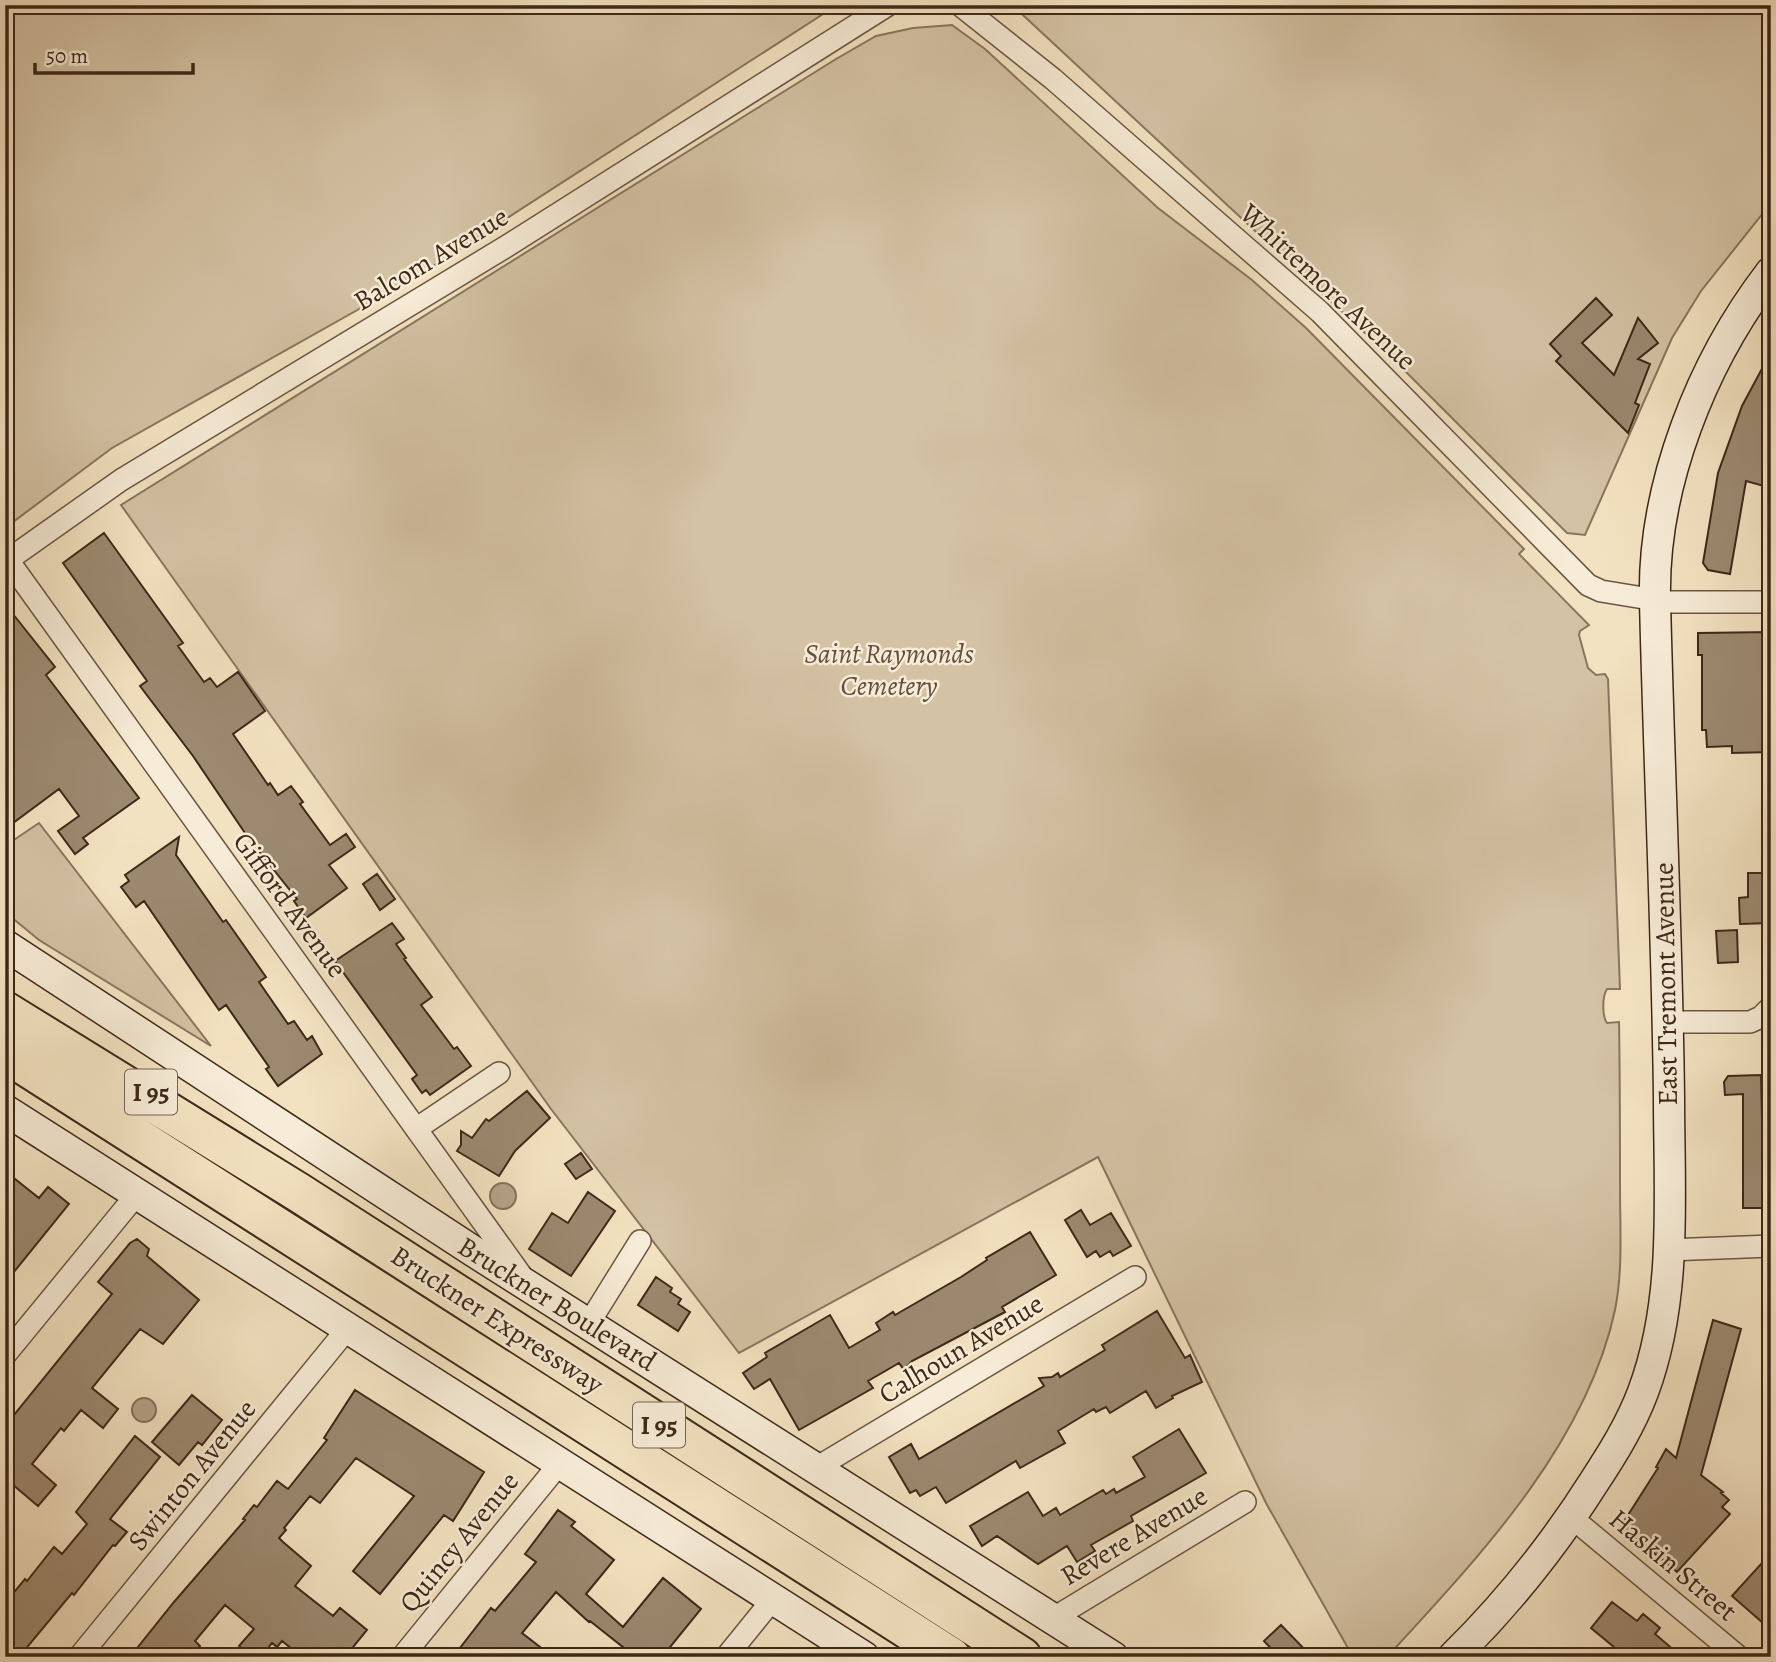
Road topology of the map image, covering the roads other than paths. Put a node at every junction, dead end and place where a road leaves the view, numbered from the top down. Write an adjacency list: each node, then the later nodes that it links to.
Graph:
1 (888, 5): 4 (street, Balcom Avenue)
2 (960, 5): 5 (street, Whittemore Avenue)
3 (1771, 272): 5 (main road, East Tremont Avenue)
4 (7, 561): 16 (street, Gifford Avenue)
5 (1655, 601): 6 (street, Whittemore Avenue); 11 (main road, East Tremont Avenue)
6 (1771, 602)
7 (5, 945): 24 (main road, Bruckner Boulevard)
8 (5, 990): 18 (highway, I 95)
9 (1771, 1007): 11 (street)
10 (5, 1011): 18 (highway, Bruckner Expressway)
11 (1668, 1022): 22 (main road, East Tremont Avenue)
12 (5, 1053): 17 (highway, Bruckner Expressway / I 95)
13 (499, 1073): 16 (street)
14 (5, 1080): 17 (highway)
15 (5, 1110): 19 (main road)
16 (416, 1129): 24 (street, Gifford Avenue)
17 (198, 1177): 38 (highway, Bruckner Expressway / I 95)
18 (298, 1192): 39 (highway, Bruckner Expressway / I 95)
19 (137, 1194): 26 (main road); 27 (street)
20 (640, 1241): 25 (street)
21 (1771, 1246): 22 (street)
22 (1668, 1250): 31 (main road, East Tremont Avenue)
23 (1135, 1277): 29 (street, Calhoun Avenue)
24 (526, 1283): 25 (main road, Bruckner Boulevard)
25 (589, 1323): 29 (main road, Bruckner Boulevard)
26 (348, 1328): 28 (main road); 34 (street, Swinton Avenue)
27 (5, 1355)
28 (560, 1463): 32 (main road); 35 (street, Quincy Avenue)
29 (816, 1468): 33 (main road, Bruckner Boulevard)
30 (1245, 1502): 33 (street, Revere Avenue)
31 (1571, 1517): 41 (main road, East Tremont Avenue); 42 (street, Haskin Street)
32 (773, 1599): 36 (street); 37 (main road)
33 (1052, 1619): 40 (main road, Bruckner Boulevard)
34 (79, 1657)
35 (402, 1657)
36 (726, 1657)
37 (864, 1657)
38 (951, 1657)
39 (1022, 1657)
40 (1113, 1657)
41 (1453, 1657)
42 (1739, 1657)

